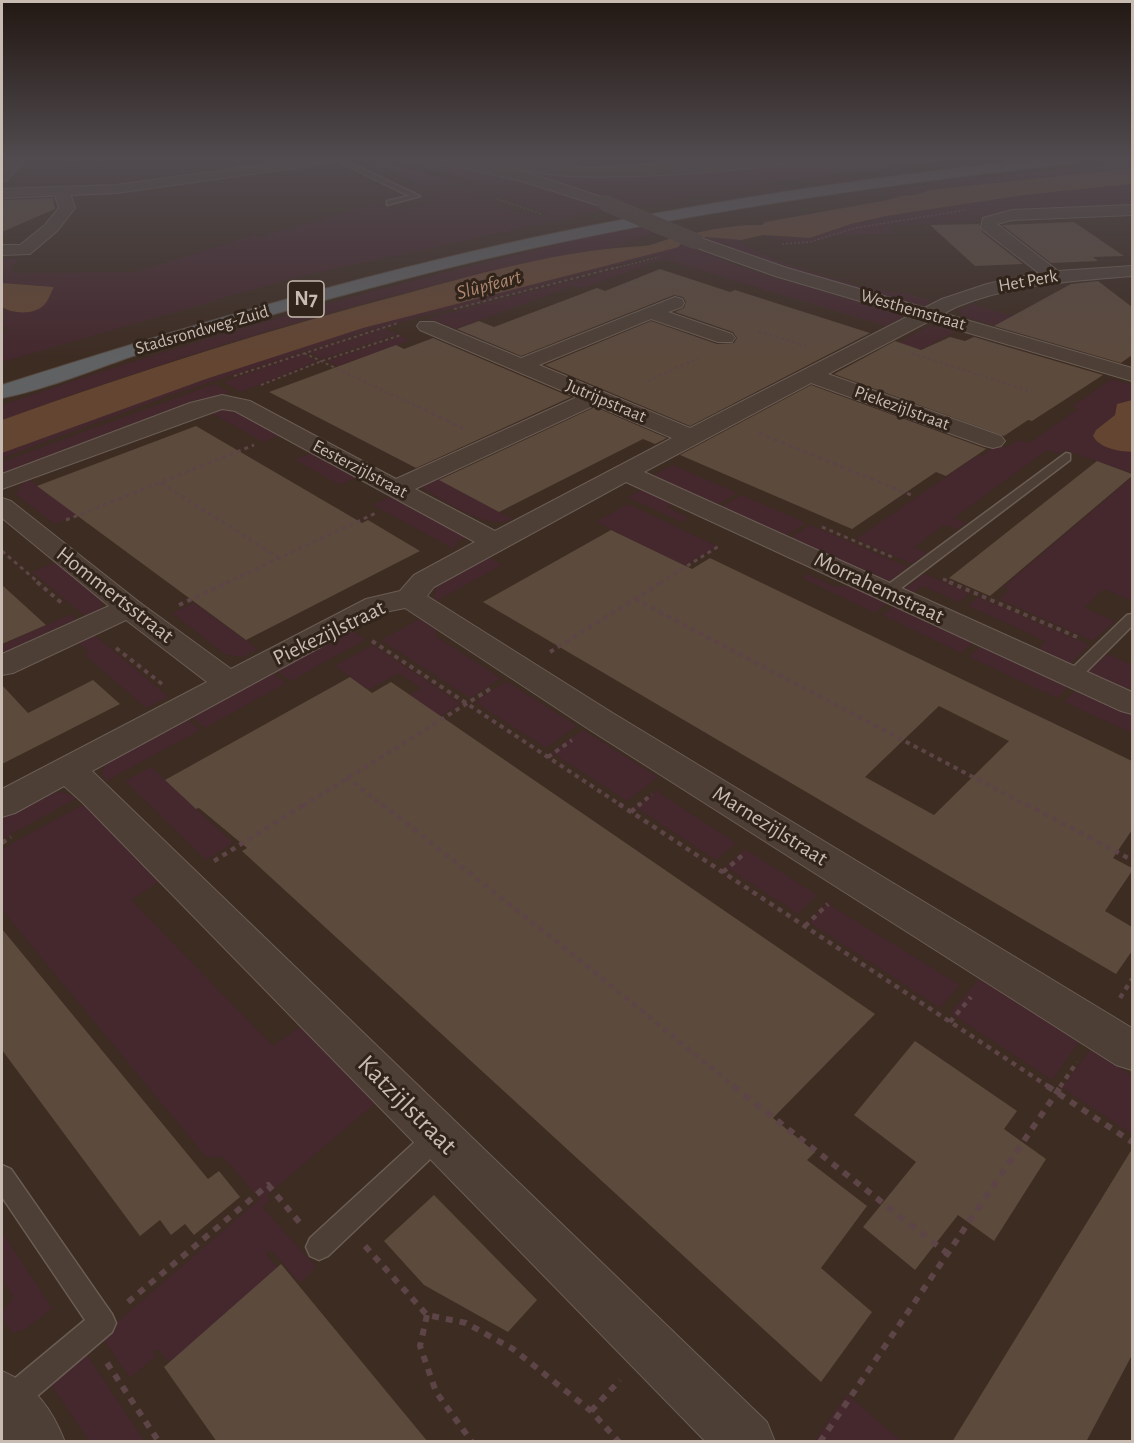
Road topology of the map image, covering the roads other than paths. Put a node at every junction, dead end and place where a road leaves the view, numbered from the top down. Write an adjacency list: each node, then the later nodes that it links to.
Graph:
1 (52, 226): 6 (street)
2 (554, 226): 17 (highway, Stadsrondweg-Zuid / N7)
3 (612, 226): 17 (highway, Stadsrondweg-Zuid / N7)
4 (660, 226): 11 (street, Westhemstraat, bridge)
5 (989, 226): 8 (street)
6 (2, 250)
7 (1132, 272): 8 (street, Het Perk)
8 (1053, 276): 11 (street, Het Perk)
9 (675, 303): 10 (street, Jutrijpstraat)
10 (651, 313): 13 (street); 14 (street, Jutrijpstraat)
11 (928, 314): 15 (street, Westhemstraat); 16 (street, Piekezijlstraat)
12 (427, 326): 14 (street, Jutrijpstraat)
13 (725, 338)
14 (521, 366): 18 (street, Jutrijpstraat)
15 (1132, 375)
16 (812, 376): 19 (street, Piekezijlstraat); 20 (street, Piekezijlstraat)
17 (3, 385)
18 (594, 397): 19 (street, Jutrijpstraat); 24 (street)
19 (691, 437): 22 (street, Piekezijlstraat)
20 (993, 441)
21 (1066, 457): 27 (lane)
22 (626, 473): 26 (street, Piekezijlstraat); 27 (street, Morrahemstraat)
23 (2, 482): 24 (street, Eesterzijlstraat)
24 (396, 488): 26 (street, Eesterzijlstraat)
25 (2, 506): 29 (street, Hommertsstraat)
26 (495, 542): 28 (street, Piekezijlstraat)
27 (887, 592): 32 (street, Morrahemstraat)
28 (410, 598): 33 (street, Piekezijlstraat); 37 (street, Marnezijlstraat)
29 (137, 614): 31 (street); 33 (street, Hommertsstraat)
30 (1132, 618): 32 (lane)
31 (2, 666)
32 (1071, 678): 34 (street, Morrahemstraat)
33 (229, 683): 35 (street, Piekezijlstraat)
34 (1132, 704)
35 (68, 770): 36 (street, Piekezijlstraat); 38 (street, Katzijlstraat)
36 (2, 804)
37 (1132, 1051)
38 (438, 1136): 40 (lane); 42 (street, Katzijlstraat)
39 (2, 1178): 41 (lane)
40 (319, 1246)
41 (15, 1415)
42 (747, 1442)

